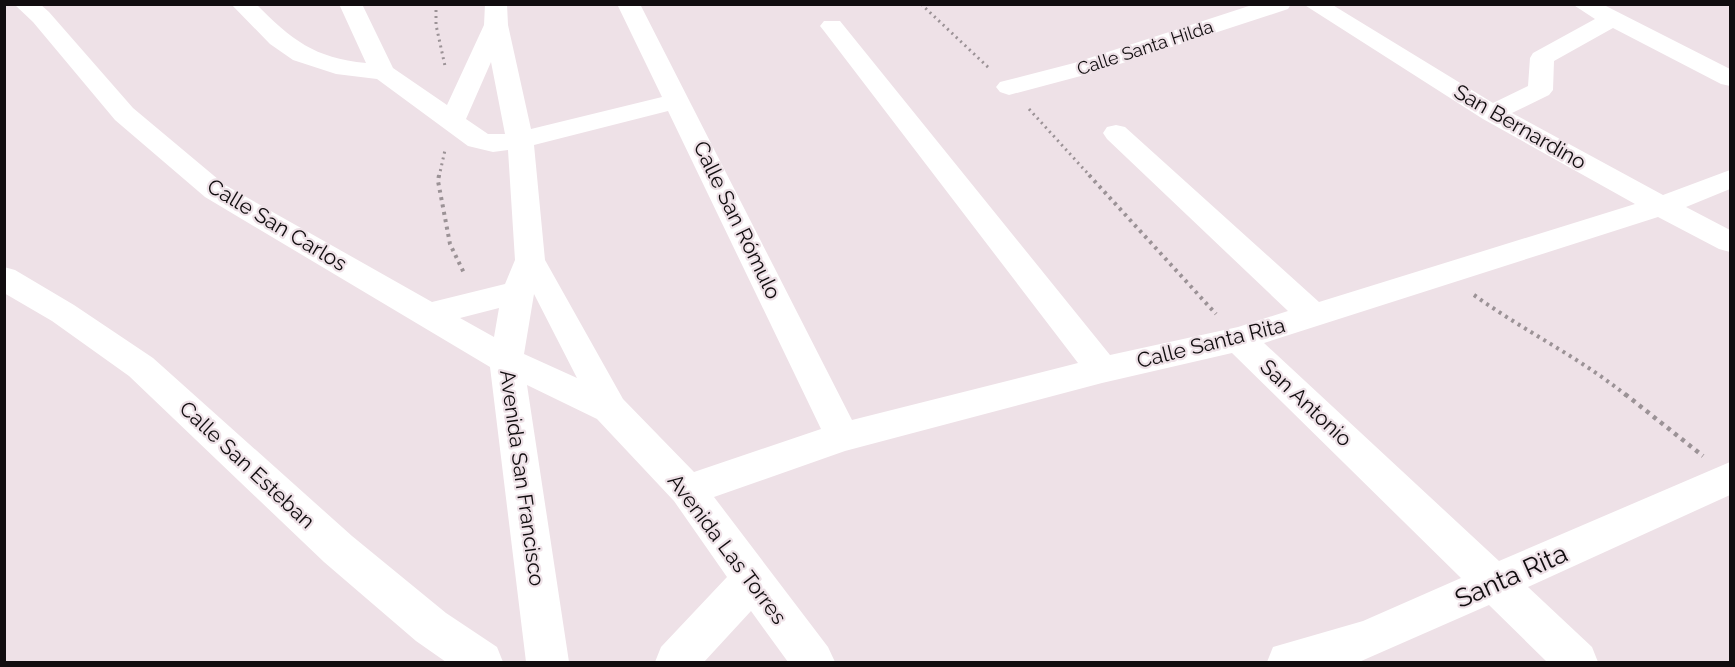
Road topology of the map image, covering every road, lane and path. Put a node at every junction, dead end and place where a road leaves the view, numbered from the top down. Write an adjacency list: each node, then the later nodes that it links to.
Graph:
1 (25, 4): 29 (street, Calle San Carlos)
2 (242, 4): 13 (street)
3 (350, 4): 13 (street)
4 (436, 4): 18 (path)
5 (628, 4): 16 (street, Calle San Rómulo)
6 (921, 4): 15 (path)
7 (1280, 4): 15 (street, Calle Santa Hilda)
8 (1314, 4): 17 (street, San Bernardino)
9 (1583, 4): 11 (street)
10 (496, 15): 18 (street); 20 (street, Avenida Las Torres)
11 (1612, 19): 14 (street); 17 (street)
12 (832, 26): 34 (street)
13 (383, 72): 18 (street)
14 (1731, 79)
15 (1009, 87): 32 (path)
16 (678, 101): 20 (street); 37 (street, Calle San Rómulo)
17 (1492, 113): 22 (street, San Bernardino)
18 (453, 120): 20 (street); 28 (path)
19 (1116, 133): 30 (street)
20 (520, 140): 24 (street, Avenida Las Torres)
21 (1731, 179): 22 (street, Calle Santa Rita)
22 (1661, 207): 23 (street, San Bernardino); 25 (street, Calle Santa Rita)
23 (1731, 242)
24 (530, 260): 27 (street, Avenida San Francisco); 31 (street, Avenida Las Torres)
25 (1446, 276): 30 (street, Calle Santa Rita); 38 (path)
26 (4, 278): 42 (street, Calle San Esteban)
27 (518, 292): 28 (street); 33 (street, Avenida San Francisco)
28 (479, 302): 29 (street)
29 (427, 315): 33 (street, Calle San Carlos)
30 (1314, 316): 32 (street, Calle Santa Rita)
31 (570, 330): 35 (street); 36 (street, Avenida Las Torres)
32 (1238, 339): 34 (street, Calle Santa Rita); 41 (street, San Antonio)
33 (506, 360): 35 (street, Calle San Carlos); 43 (street, Avenida San Francisco)
34 (1102, 370): 37 (street, Calle Santa Rita)
35 (551, 381): 36 (street, Calle San Carlos)
36 (610, 409): 39 (street, Avenida Las Torres)
37 (843, 437): 39 (street, Calle Santa Rita)
38 (1721, 470): 41 (street, Santa Rita)
39 (687, 490): 40 (street, Avenida Las Torres)
40 (752, 580): 44 (street); 45 (street, Avenida Las Torres)
41 (1496, 583): 46 (street, Santa Rita); 47 (street, San Antonio)
42 (482, 663)
43 (547, 663)
44 (676, 663)
45 (813, 663)
46 (1288, 663)
47 (1577, 663)

